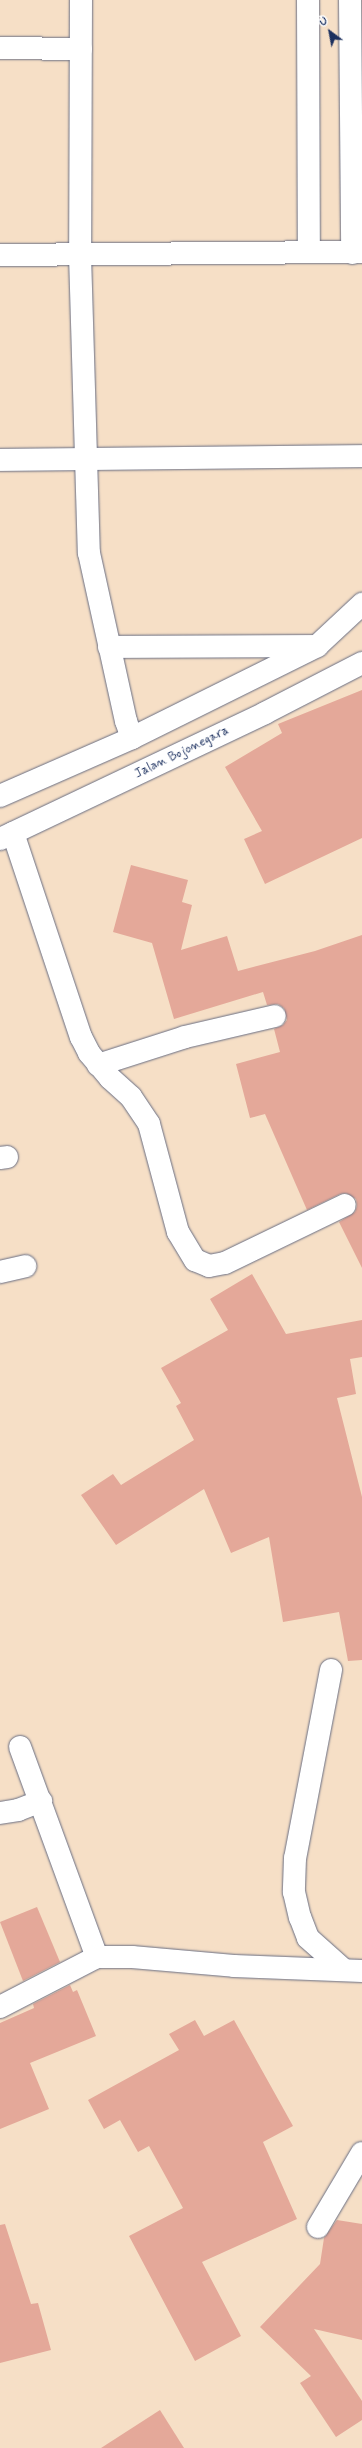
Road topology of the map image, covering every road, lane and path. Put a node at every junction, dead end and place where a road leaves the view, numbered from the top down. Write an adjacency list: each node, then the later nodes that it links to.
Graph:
1 (81, 0): 5 (street)
2 (308, 0): 6 (street)
3 (350, 0): 7 (street)
4 (0, 48): 5 (street)
5 (81, 49): 9 (street)
6 (309, 252): 7 (street); 9 (street)
7 (357, 253)
8 (0, 255): 9 (street)
9 (80, 255): 12 (street)
10 (362, 456): 12 (street)
11 (0, 460): 12 (street)
12 (85, 460): 15 (street)
13 (362, 604): 14 (street)
14 (317, 646): 15 (street); 17 (street)
15 (110, 647): 17 (street)
16 (362, 663): 19 (street, Jalan Bojonegara)
17 (132, 738): 18 (street)
18 (0, 796)
19 (6, 836): 21 (street)
20 (275, 1016): 21 (street)
21 (98, 1065): 22 (street)
22 (345, 1205)
23 (25, 1266): 24 (street)
24 (0, 1272)
25 (331, 1670): 30 (street)
26 (20, 1747): 27 (street)
27 (41, 1801): 28 (street); 29 (street)
28 (0, 1814)
29 (97, 1957): 30 (street); 31 (street)
30 (353, 1971)
31 (0, 2007)
32 (362, 2153): 33 (street)
33 (318, 2227)

